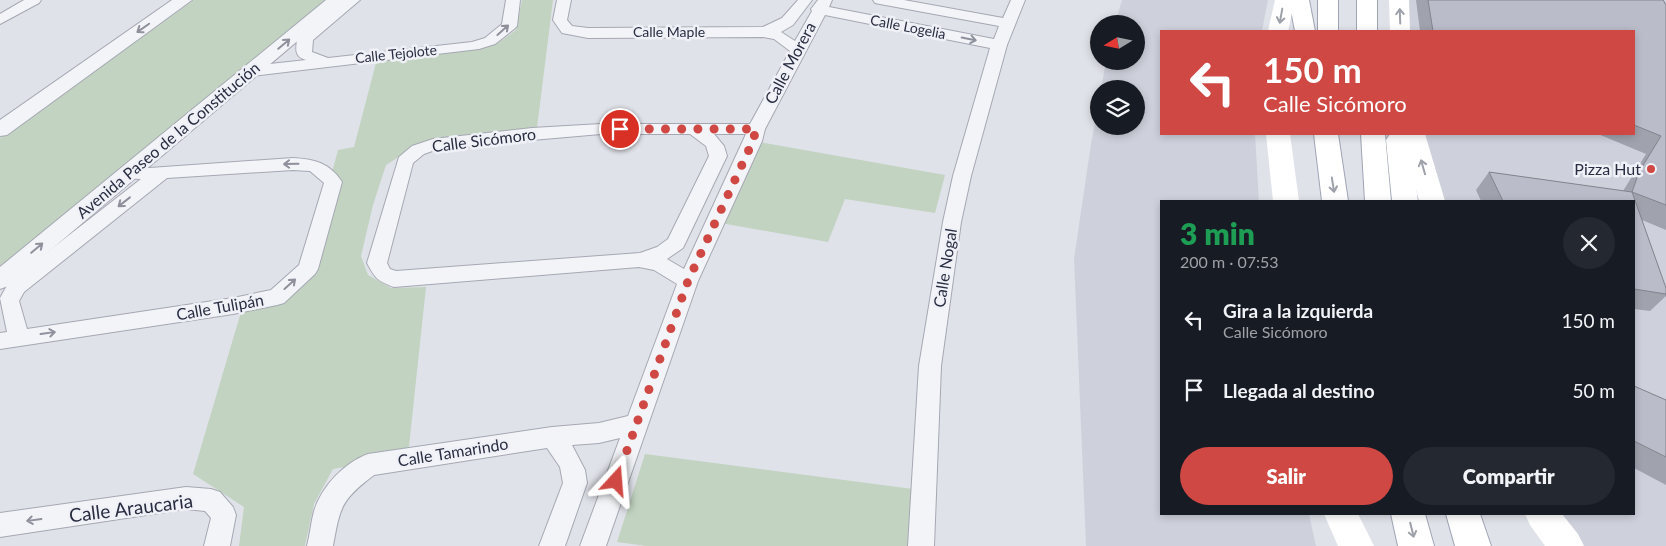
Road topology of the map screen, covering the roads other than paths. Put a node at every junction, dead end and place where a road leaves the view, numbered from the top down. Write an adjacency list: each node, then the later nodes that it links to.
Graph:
1 (34, 0): 15 (street)
2 (182, 0): 29 (street, one-way to 29)
3 (337, 0): 26 (street, Avenida Paseo de la Constitución, one-way to 3)
4 (353, 0): 25 (street)
5 (513, 0): 25 (street, Calle Tejolote, one-way to 5)
6 (564, 0): 22 (street, Calle Maple)
7 (880, 0): 16 (street, Calle Logelia)
8 (1018, 0): 16 (street, Calle Nogal)
9 (1284, 0): 17 (main road, one-way to 17)
10 (1299, 0): 18 (main road)
11 (1328, 0): 19 (main road)
12 (1367, 0): 20 (main road)
13 (1399, 0): 21 (main road, one-way to 13)
14 (816, 3): 22 (street); 23 (street, Calle Logelia, one-way to 23); 24 (street, Calle Morera)
15 (0, 20)
16 (1007, 24): 23 (street, Calle Nogal)
17 (1278, 30)
18 (1305, 30)
19 (1328, 30)
20 (1367, 30)
21 (1400, 30)
22 (762, 32): 24 (street, Calle Maple)
23 (998, 45): 56 (street, Calle Nogal)
24 (798, 50): 28 (street, Calle Morera)
25 (325, 62): 26 (street, Calle Tejolote)
26 (251, 71): 36 (street, Avenida Paseo de la Constitución)
27 (693, 129): 28 (street, Calle Sicómoro); 42 (street); 42 (street, Calle Sicómoro)
28 (756, 129): 44 (street, Calle Morera)
29 (0, 130)
30 (1278, 135): 37 (main road)
31 (1373, 135): 39 (main road)
32 (1401, 135): 40 (main road)
33 (1413, 135): 41 (main road, one-way to 33)
34 (1326, 138): 38 (main road, one-way to 38)
35 (162, 172): 36 (street, Calle Tulipán); 45 (street, one-way to 45); 45 (street, Calle Tulipán, one-way to 35)
36 (127, 174): 43 (street, Avenida Paseo de la Constitución, one-way to 36)
37 (1286, 200)
38 (1336, 200)
39 (1378, 200)
40 (1405, 200)
41 (1432, 200)
42 (639, 260): 44 (street, Calle Sicómoro)
43 (0, 280)
44 (688, 281): 46 (street, Calle Morera)
45 (10, 339)
46 (636, 424): 47 (street, Calle Tamarindo); 55 (street, Calle Morera)
47 (552, 437): 53 (street, Calle Tamarindo); 54 (street)
48 (1341, 515): 57 (main road)
49 (1341, 515): 58 (main road)
50 (1408, 515): 59 (main road, one-way to 59)
51 (0, 525): 52 (street, Calle Araucaria, one-way to 51)
52 (216, 546)
53 (320, 546)
54 (552, 546)
55 (593, 546)
56 (921, 546)
57 (1348, 546)
58 (1356, 546)
59 (1416, 546)

